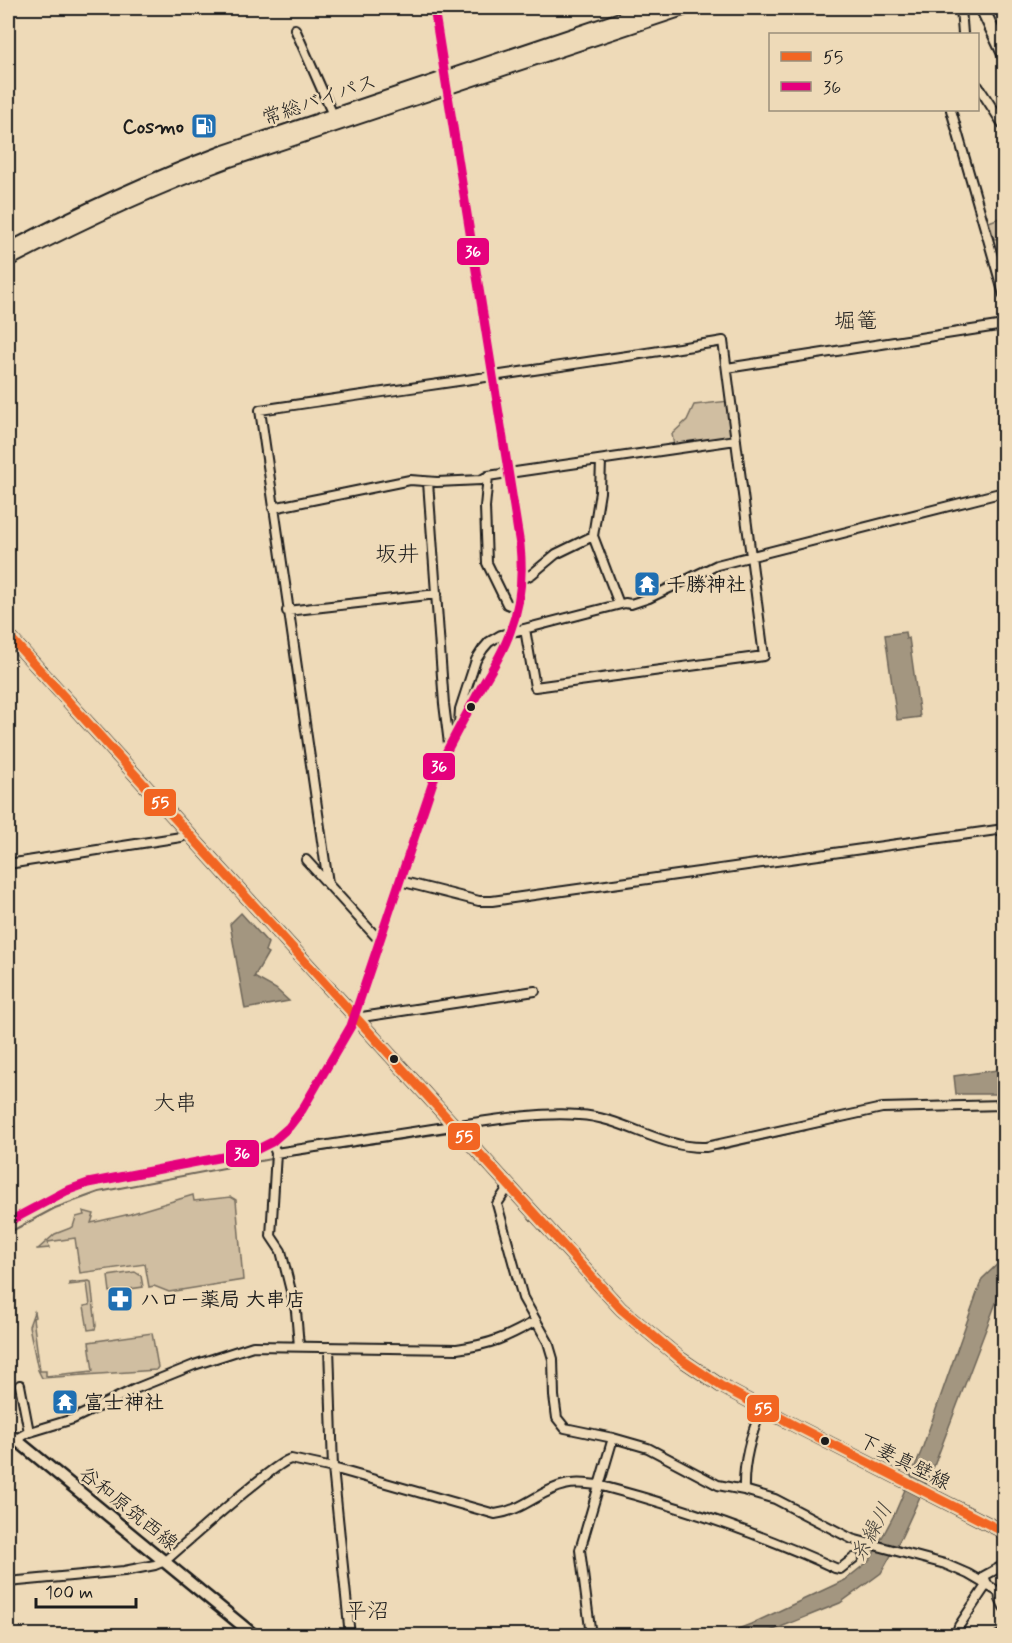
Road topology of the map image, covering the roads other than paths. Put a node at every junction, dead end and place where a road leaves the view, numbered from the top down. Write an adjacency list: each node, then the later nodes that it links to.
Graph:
1 (434, 8): 9 (street)
2 (653, 8): 9 (highway, 常総バイパス)
3 (686, 8): 9 (highway, 常総バイパス)
4 (961, 8): 7 (street)
5 (982, 8): 8 (highway)
6 (295, 28): 12 (street)
7 (963, 33)
8 (1005, 54)
9 (446, 83): 12 (highway, 常総バイパス); 15 (highway, 常総バイパス); 19 (street)
10 (979, 87): 13 (street)
11 (951, 111): 16 (street)
12 (333, 115): 14 (highway, 常総バイパス)
13 (1005, 126)
14 (8, 250)
15 (8, 261)
16 (1005, 295)
17 (1005, 325): 18 (street)
18 (727, 368): 19 (street); 20 (street)
19 (494, 375): 22 (street); 26 (street)
20 (736, 440): 21 (street); 28 (street)
21 (601, 460): 22 (street); 27 (street)
22 (508, 472): 23 (street); 29 (street)
23 (488, 476): 24 (street); 32 (street)
24 (428, 482): 26 (street); 30 (street)
25 (1005, 492): 28 (street)
26 (273, 508): 33 (street)
27 (593, 536): 29 (street); 31 (street)
28 (750, 557): 31 (street); 34 (street)
29 (521, 580): 32 (street)
30 (437, 594): 33 (street); 38 (street)
31 (619, 604): 34 (street)
32 (518, 608): 35 (street)
33 (287, 611): 44 (street)
34 (525, 629): 35 (street)
35 (510, 633): 37 (street); 37 (street)
36 (8, 635): 40 (main road, 下妻真壁線)
37 (459, 727): 38 (street)
38 (449, 744): 43 (street)
39 (1005, 829): 43 (street)
40 (188, 834): 42 (street); 47 (main road, 下妻真壁線)
41 (306, 860): 44 (street)
42 (8, 864)
43 (400, 881): 45 (street)
44 (328, 884): 45 (street)
45 (380, 941): 47 (street)
46 (535, 991): 47 (street)
47 (355, 1018): 49 (main road, 下妻真壁線); 50 (street)
48 (1005, 1105): 49 (street)
49 (454, 1126): 51 (street); 52 (main road, 下妻真壁線)
50 (272, 1142): 51 (street); 53 (street)
51 (276, 1156): 55 (street)
52 (509, 1186): 54 (street); 58 (main road, 下妻真壁線)
53 (8, 1222)
54 (536, 1321): 56 (street); 60 (street)
55 (299, 1346): 56 (street); 59 (street)
56 (329, 1347): 62 (street)
57 (20, 1385): 59 (street)
58 (762, 1408): 64 (street); 65 (main road, 下妻真壁線)
59 (29, 1432): 61 (street)
60 (613, 1438): 63 (street); 64 (street)
61 (10, 1439): 67 (main road, 谷和原筑西線)
62 (333, 1468): 63 (street); 67 (street); 75 (street)
63 (598, 1485): 66 (street); 76 (street)
64 (744, 1490): 70 (street)
65 (1005, 1532)
66 (854, 1558)
67 (165, 1561): 69 (street); 74 (main road, 谷和原筑西線)
68 (1005, 1565): 70 (street)
69 (8, 1582)
70 (987, 1584): 71 (street); 77 (street)
71 (1002, 1593): 72 (street)
72 (1005, 1606)
73 (1005, 1633): 78 (street)
74 (255, 1635)
75 (350, 1635)
76 (591, 1635)
77 (956, 1635)
78 (998, 1635)

